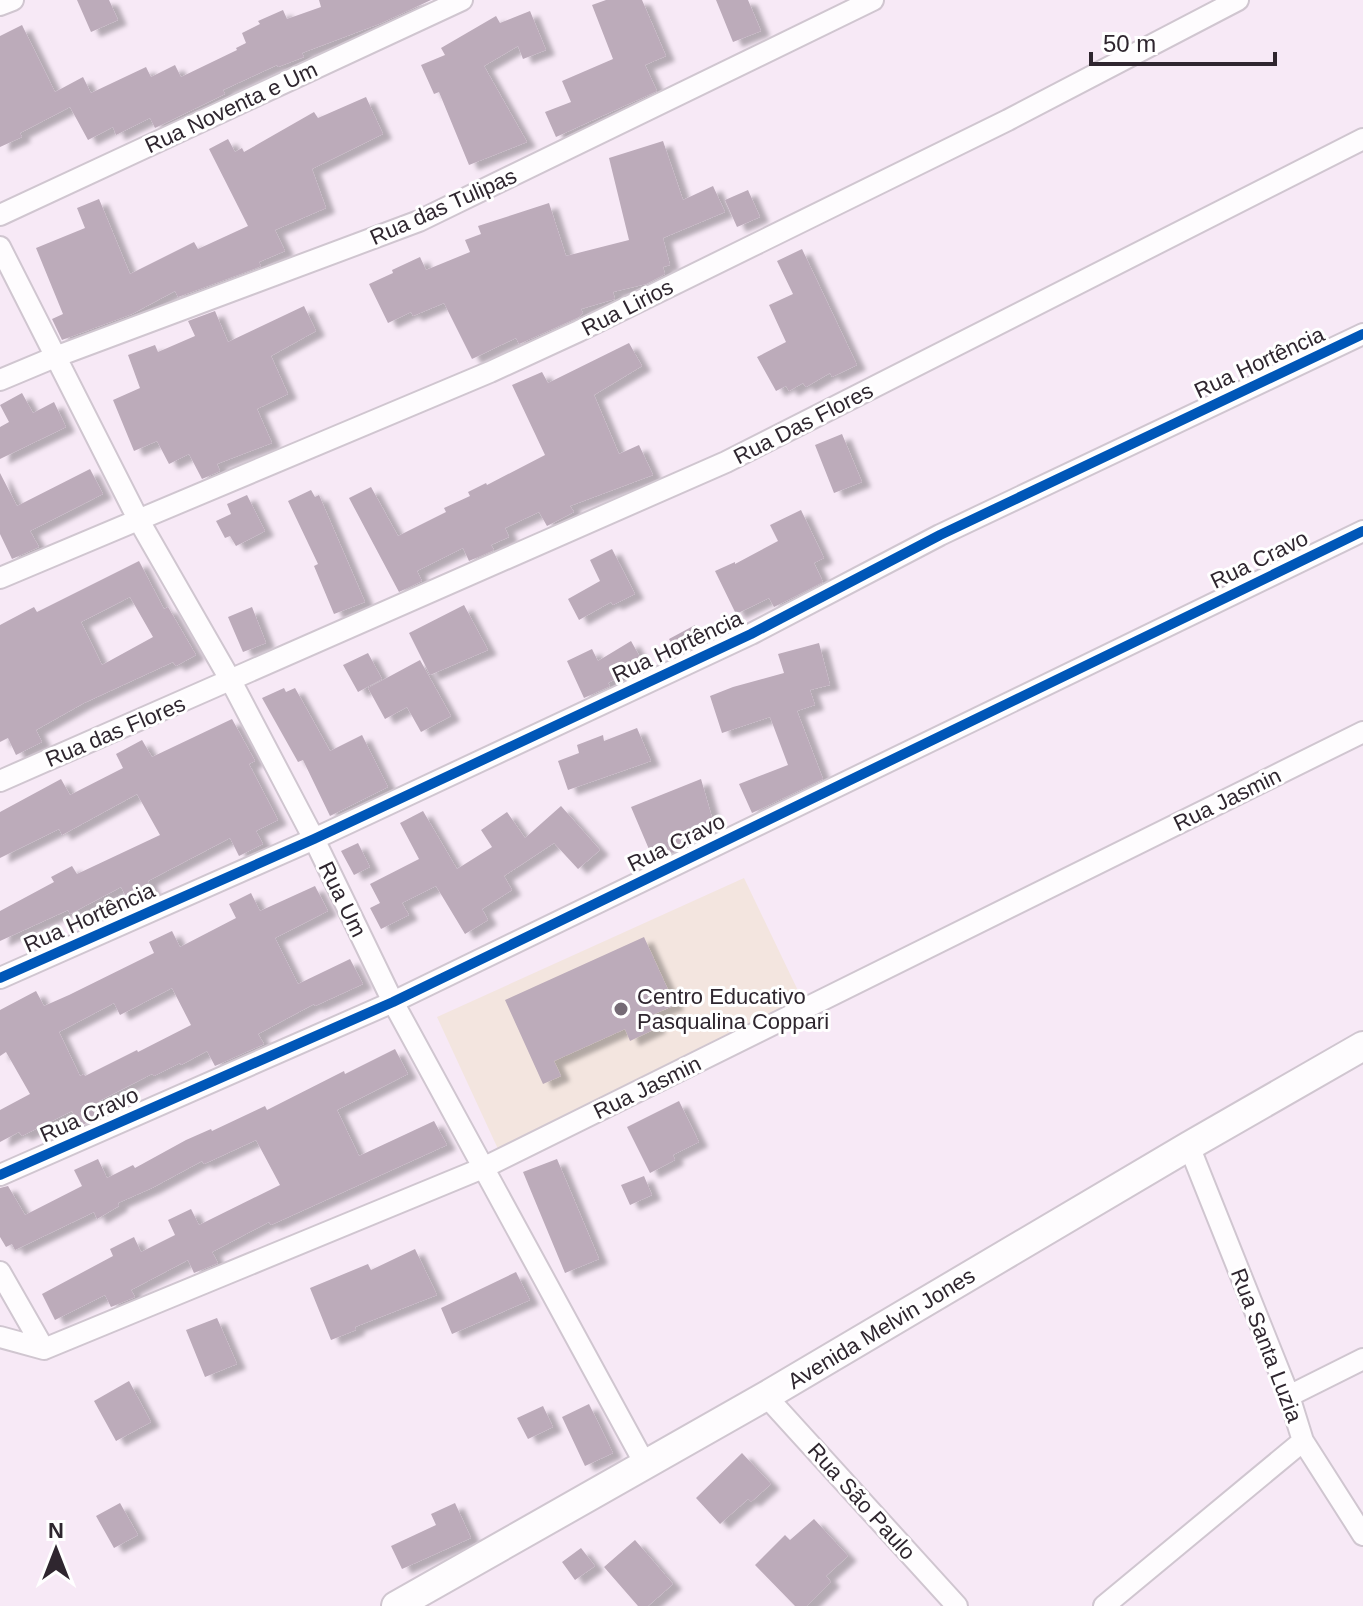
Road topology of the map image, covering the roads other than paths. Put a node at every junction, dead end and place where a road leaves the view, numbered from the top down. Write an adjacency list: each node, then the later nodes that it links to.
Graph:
1 (13, 0): 5 (street)
2 (462, 0): 7 (street, Rua Noventa e Um)
3 (873, 0): 10 (street, Rua das Tulipas)
4 (1238, 0): 12 (street, Rua Lirios)
5 (0, 5)
6 (1363, 139): 15 (street, Rua Das Flores)
7 (0, 215)
8 (0, 247): 10 (street, Rua Um)
9 (1363, 334): 18 (street, Rua Hortência)
10 (55, 357): 11 (street, Rua das Tulipas); 12 (street, Rua Um)
11 (0, 380)
12 (138, 519): 14 (street, Rua Lirios); 15 (street, Rua Um)
13 (1363, 531): 20 (street, Rua Cravo)
14 (0, 578)
15 (231, 681): 17 (street, Rua das Flores); 18 (street, Rua Um)
16 (1363, 732): 23 (street, Rua Jasmin)
17 (0, 781)
18 (314, 839): 19 (street, Rua Hortência); 20 (street, Rua Um)
19 (0, 978)
20 (393, 1002): 23 (street, Rua Um); 24 (street, Rua Cravo)
21 (1363, 1046): 22 (main road, Avenida Melvin Jones)
22 (1189, 1146): 29 (main road, Avenida Melvin Jones); 30 (street, Rua Santa Luzia)
23 (483, 1168): 27 (street, Rua Jasmin); 32 (street, Rua Um)
24 (0, 1175)
25 (0, 1272): 27 (street)
26 (0, 1337): 27 (street)
27 (44, 1349)
28 (1363, 1359): 30 (street)
29 (766, 1396): 32 (main road, Avenida Melvin Jones); 35 (street, Rua São Paulo)
30 (1289, 1396): 31 (street, Rua Santa Luzia)
31 (1303, 1441): 33 (street, Rua Santa Luzia); 36 (street)
32 (645, 1464): 34 (main road, Avenida Melvin Jones)
33 (1363, 1535)
34 (396, 1606)
35 (957, 1606)
36 (1104, 1606)

